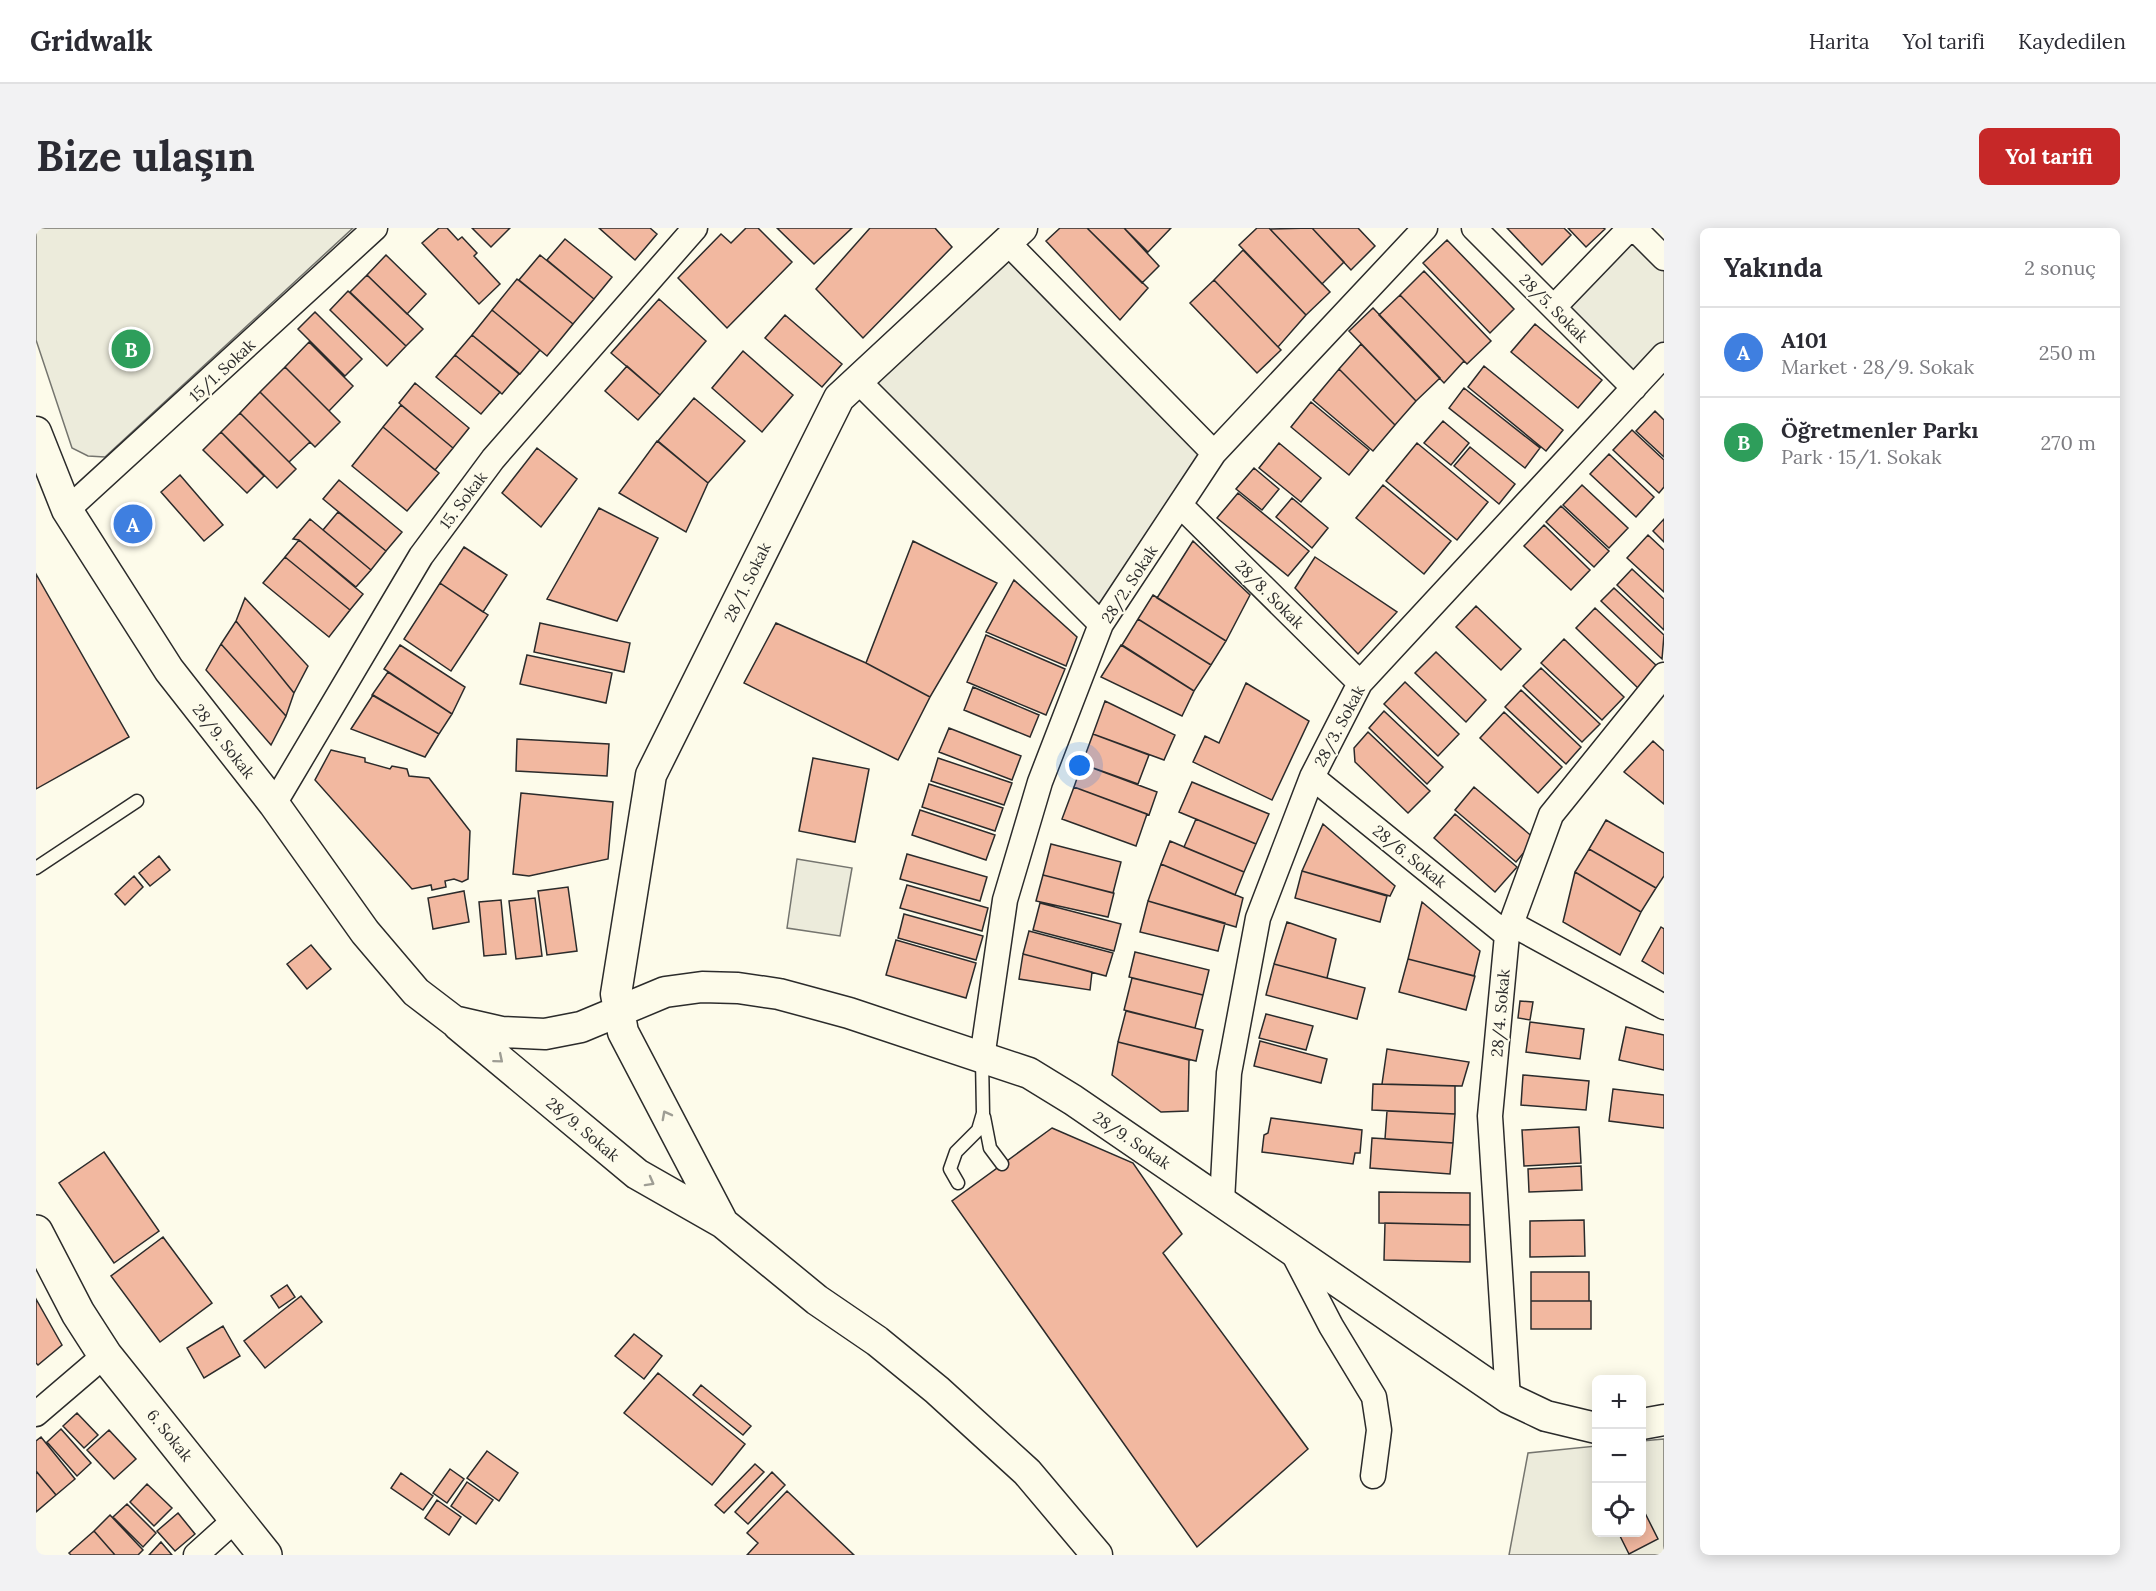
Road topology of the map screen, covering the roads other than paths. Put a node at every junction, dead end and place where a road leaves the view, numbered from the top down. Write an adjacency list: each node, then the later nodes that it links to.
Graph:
1 (375, 228): 15 (street, 15/1. Sokak)
2 (1425, 228): 13 (street, 28/2. Sokak)
3 (1473, 228): 8 (street, 28/5. Sokak)
4 (1632, 228): 7 (street); 8 (street)
5 (686, 231): 21 (street, 15. Sokak)
6 (1015, 235): 10 (street, 28/1. Sokak); 13 (street)
7 (1664, 258)
8 (1554, 307): 11 (street, 28/5. Sokak)
9 (1664, 356): 11 (street, 28/3. Sokak)
10 (859, 382): 16 (street); 25 (street, 28/1. Sokak)
11 (1634, 388): 18 (street, 28/3. Sokak)
12 (36, 432): 15 (street, 28/9. Sokak)
13 (1214, 453): 14 (street, 28/2. Sokak)
14 (1180, 505): 16 (street, 28/2. Sokak); 18 (street, 28/8. Sokak)
15 (67, 510): 21 (street, 28/9. Sokak)
16 (1101, 624): 27 (street, 28/2. Sokak)
17 (1664, 675): 23 (street, 28/4. Sokak)
18 (1360, 683): 19 (street, 28/3. Sokak)
19 (1312, 777): 23 (street, 28/6. Sokak); 31 (street, 28/3. Sokak)
20 (137, 801): 22 (lane)
21 (274, 804): 26 (street, 28/9. Sokak)
22 (36, 868)
23 (1509, 930): 24 (street, 28/6. Sokak); 38 (street, 28/4. Sokak)
24 (1664, 1007)
25 (619, 1012): 26 (street, 28/9. Sokak); 27 (street, 28/9. Sokak); 32 (street, 28/9. Sokak, one-way to 25)
26 (454, 1021): 32 (street, 28/9. Sokak, one-way to 32)
27 (982, 1058): 28 (lane); 31 (street, 28/9. Sokak)
28 (983, 1113): 29 (lane); 30 (lane)
29 (1002, 1164)
30 (958, 1183)
31 (1222, 1201): 34 (street, 28/9. Sokak)
32 (723, 1223): 47 (street, 28/9. Sokak)
33 (36, 1232): 36 (main road, 6. Sokak)
34 (1291, 1249): 38 (street, 28/9. Sokak); 43 (street)
35 (36, 1275): 36 (main road, 6. Sokak)
36 (78, 1313): 37 (main road, 6. Sokak)
37 (105, 1355): 39 (street); 44 (main road, 6. Sokak)
38 (1508, 1398): 42 (street, 28/9. Sokak)
39 (36, 1414)
40 (1664, 1420): 41 (street)
41 (1646, 1423)
42 (1592, 1427)
43 (1373, 1476)
44 (237, 1518): 45 (street); 46 (main road, 6. Sokak)
45 (196, 1555)
46 (265, 1555)
47 (1097, 1555)

